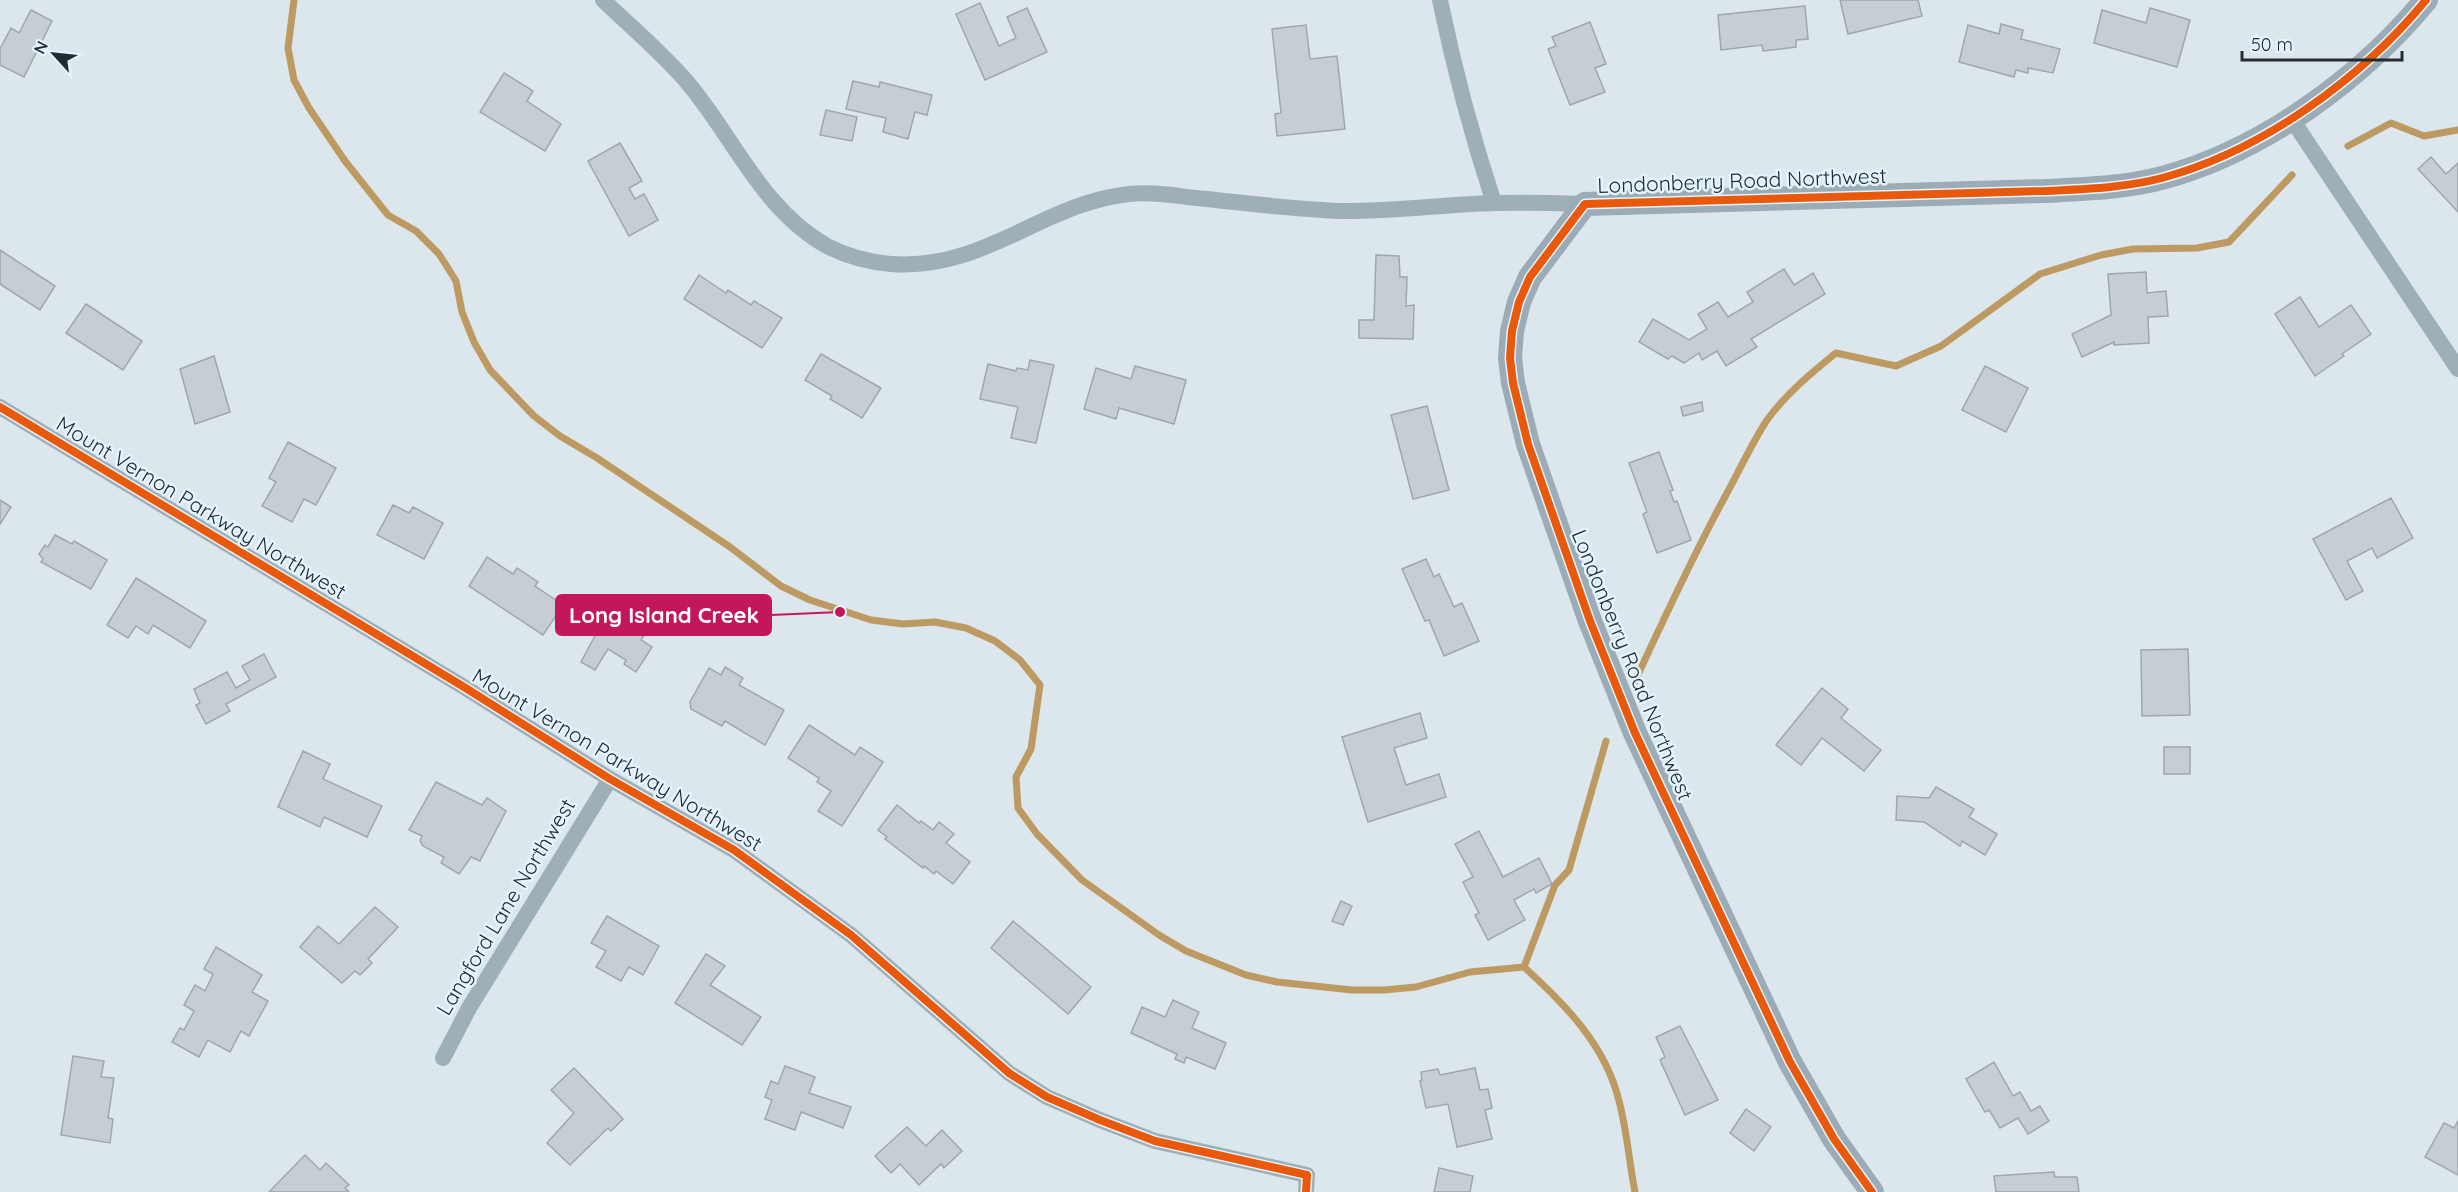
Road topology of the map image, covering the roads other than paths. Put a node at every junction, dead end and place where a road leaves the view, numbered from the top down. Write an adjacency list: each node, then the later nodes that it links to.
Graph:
1 (603, 0): 5 (street)
2 (1440, 0): 5 (street)
3 (2426, 0): 4 (street, Londonberry Road Northwest)
4 (2291, 118): 6 (street, Londonberry Road Northwest); 7 (street)
5 (1494, 203): 6 (street)
6 (1585, 204): 12 (street, Londonberry Road Northwest)
7 (2458, 369)
8 (0, 407): 9 (street, Mount Vernon Parkway Northwest)
9 (610, 779): 10 (street, Langford Lane Northwest); 11 (street, Mount Vernon Parkway Northwest)
10 (443, 1058)
11 (1306, 1184)
12 (1872, 1192)

